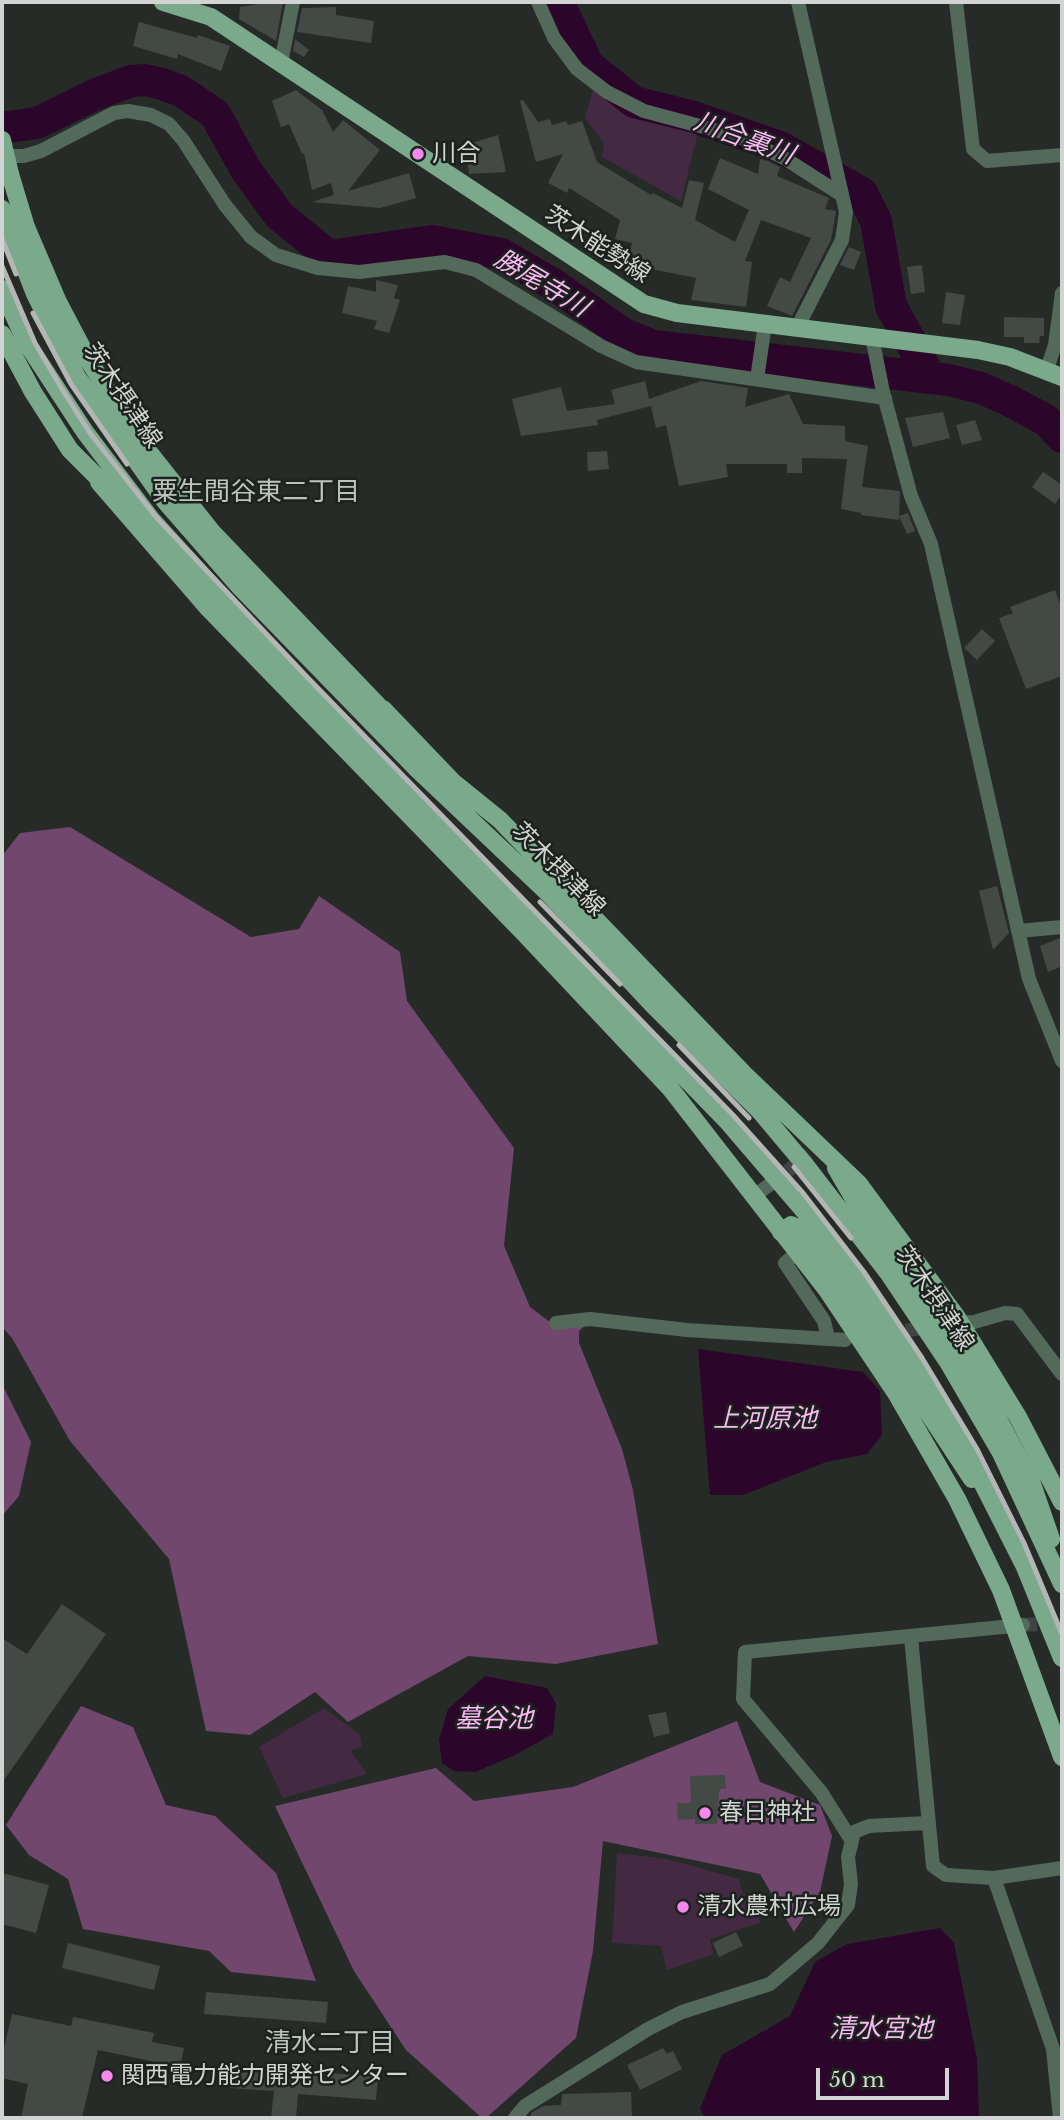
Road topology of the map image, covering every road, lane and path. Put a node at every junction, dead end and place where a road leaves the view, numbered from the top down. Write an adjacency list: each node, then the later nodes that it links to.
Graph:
1 (163, 2): 6 (main road, 茨木能勢線)
2 (293, 2): 6 (street)
3 (538, 2): 10 (street)
4 (798, 2): 10 (street)
5 (956, 2): 8 (street)
6 (281, 63): 14 (main road, 茨木能勢線)
7 (2, 140): 23 (main road, bridge)
8 (1062, 155)
9 (2, 156): 19 (street)
10 (841, 192): 15 (street)
11 (2, 209): 24 (main road, 茨木摂津線)
12 (2, 289): 22 (main road, 茨木摂津線)
13 (1062, 293): 18 (street)
14 (765, 324): 15 (main road, 茨木能勢線); 19 (street)
15 (797, 328): 17 (main road, 茨木能勢線)
16 (2, 334): 21 (main road)
17 (873, 342): 18 (main road, 茨木能勢線); 20 (street)
18 (1055, 373)
19 (757, 379): 20 (street)
20 (884, 395): 26 (street)
21 (99, 482): 22 (main road); 30 (main road)
22 (229, 609): 39 (main road, 茨木摂津線)
23 (383, 709): 24 (main road); 28 (main road)
24 (484, 832): 40 (main road, 茨木摂津線)
25 (1062, 927): 26 (street)
26 (1018, 931): 27 (street)
27 (1060, 1050)
28 (820, 1152): 34 (main road); 40 (main road)
29 (769, 1185): 30 (street)
30 (753, 1197): 31 (main road)
31 (781, 1232): 32 (main road); 39 (main road)
32 (797, 1252): 35 (street); 41 (main road)
33 (556, 1323): 35 (street)
34 (957, 1323): 37 (street); 38 (main road)
35 (828, 1338): 36 (street)
36 (845, 1340)
37 (1062, 1374)
38 (1062, 1502)
39 (997, 1508): 43 (main road, 茨木摂津線)
40 (1060, 1578)
41 (1019, 1626): 42 (street); 44 (main road)
42 (911, 1637): 45 (street); 46 (street)
43 (1062, 1658)
44 (1062, 1757)
45 (927, 1823): 46 (street); 48 (street)
46 (850, 1838): 50 (street)
47 (1062, 1868): 48 (street)
48 (995, 1878): 49 (street)
49 (1057, 2048): 51 (street)
50 (515, 2118)
51 (1060, 2118)

